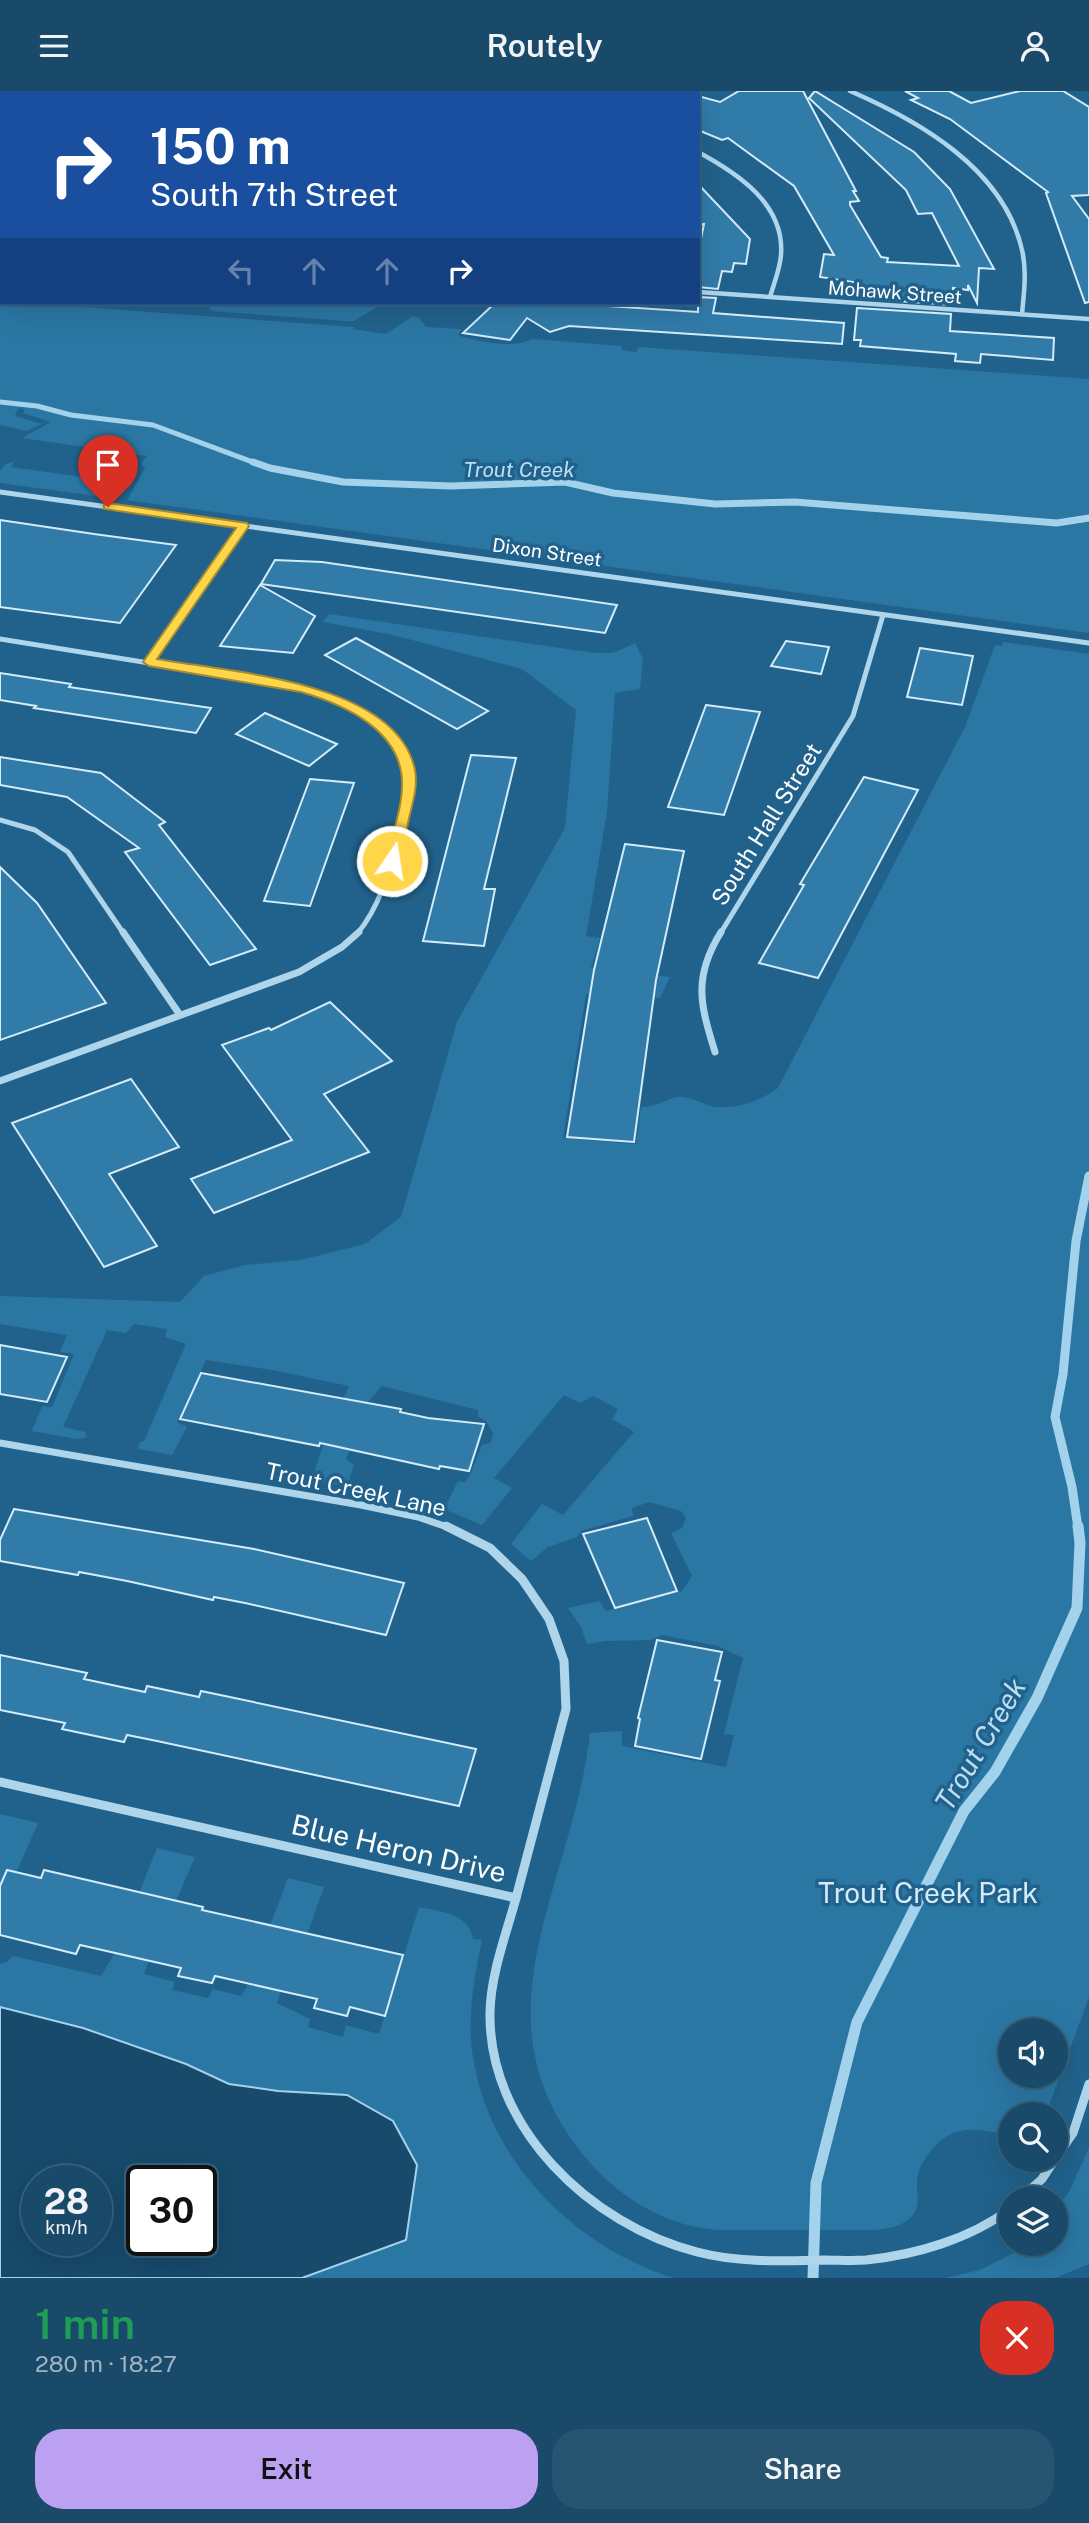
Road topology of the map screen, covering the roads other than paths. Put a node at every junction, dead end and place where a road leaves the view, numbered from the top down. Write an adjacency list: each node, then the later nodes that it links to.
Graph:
1 (850, 91): 3 (street)
2 (869, 91): 3 (street)
3 (859, 95): 7 (street)
4 (700, 153): 6 (street)
5 (700, 292): 6 (street, Mohawk Street)
6 (770, 297): 7 (street, Mohawk Street)
7 (1023, 314): 8 (street, Mohawk Street)
8 (1089, 319)
9 (0, 492): 10 (street, Dixon Street)
10 (243, 526): 11 (street, Dixon Street); 14 (street)
11 (883, 615): 13 (street, Dixon Street); 17 (street, South Hall Street)
12 (0, 639): 14 (street)
13 (1089, 643)
14 (149, 662): 16 (street)
15 (0, 820): 16 (street)
16 (180, 1015): 18 (street)
17 (715, 1052)
18 (0, 1081)
19 (0, 1443): 21 (street, Trout Creek Lane)
20 (0, 1782): 21 (street, Blue Heron Drive)
21 (516, 1898): 26 (street, Blue Heron Drive)
22 (1089, 2084): 23 (street)
23 (1068, 2140)
24 (1047, 2172): 25 (street)
25 (1034, 2186)
26 (998, 2219)

